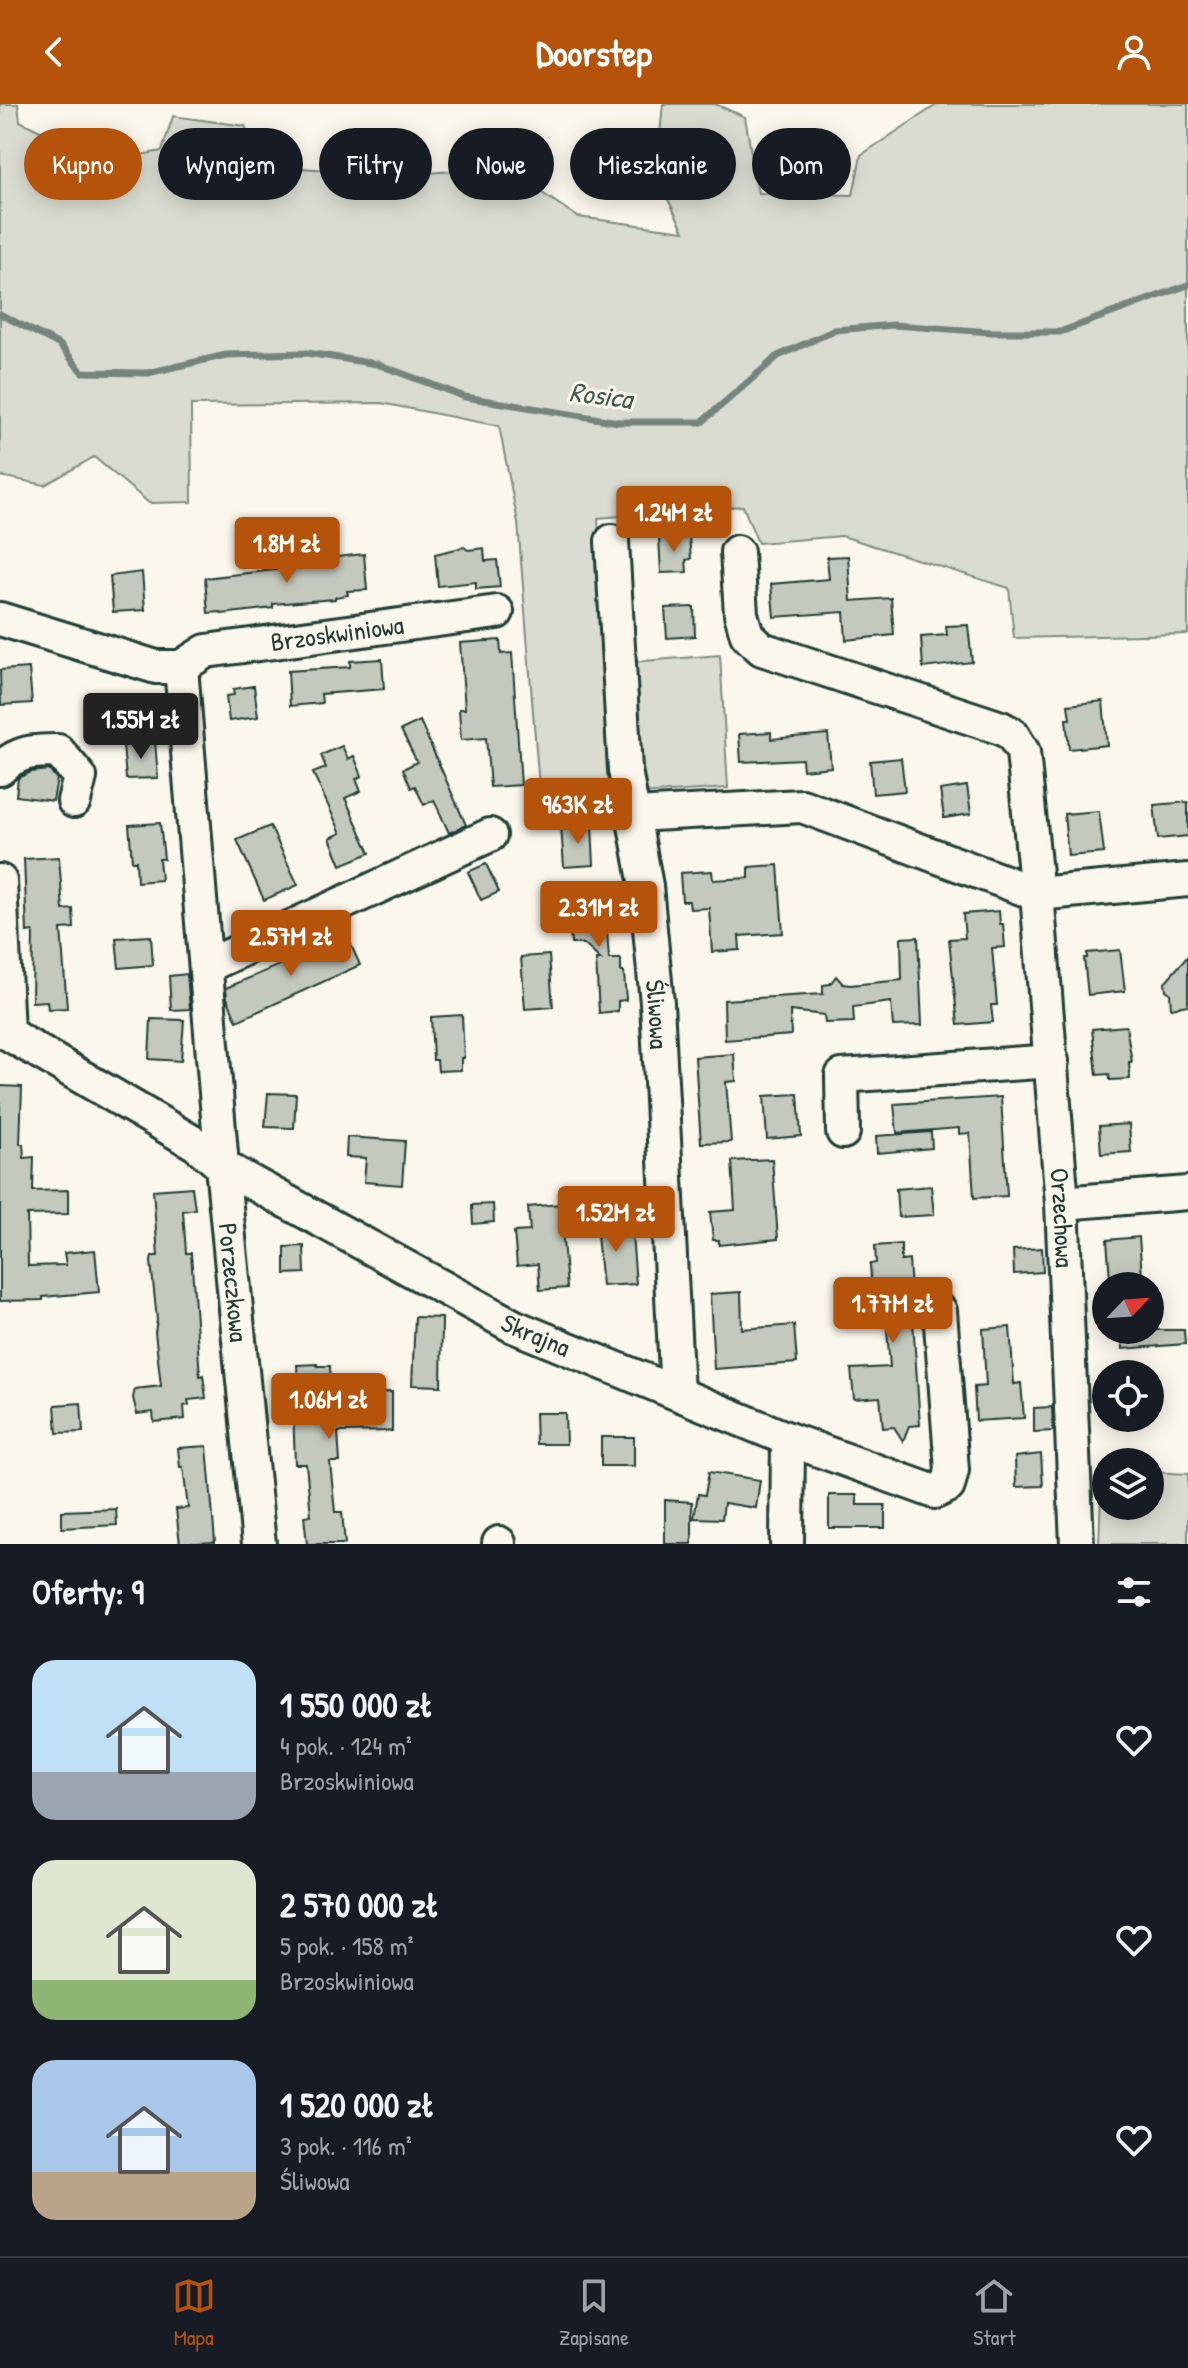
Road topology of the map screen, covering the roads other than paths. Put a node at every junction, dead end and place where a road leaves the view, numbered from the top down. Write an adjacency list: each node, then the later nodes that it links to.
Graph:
1 (612, 541): 8 (street, Śliwowa)
2 (737, 552): 12 (street, Orzechowa)
3 (497, 612): 5 (street, Brzoskwiniowa)
4 (0, 619): 5 (street)
5 (181, 667): 13 (street)
6 (0, 769): 7 (street)
7 (74, 801)
8 (634, 815): 12 (street); 21 (street, Śliwowa)
9 (490, 835): 13 (street)
10 (1188, 880): 12 (street)
11 (0, 881): 14 (street)
12 (1037, 894): 15 (street, Orzechowa)
13 (207, 966): 17 (street)
14 (4, 1031): 17 (street, Skrajna)
15 (1052, 1061): 16 (street); 19 (street, Orzechowa)
16 (843, 1132)
17 (222, 1166): 21 (street, Skrajna); 23 (street, Porzeczkowa)
18 (1188, 1193): 19 (street)
19 (1062, 1203): 25 (street, Orzechowa)
20 (940, 1311): 22 (street, Skrajna)
21 (677, 1393): 22 (street, Skrajna)
22 (788, 1439): 24 (street)
23 (259, 1544)
24 (787, 1544)
25 (1077, 1544)

